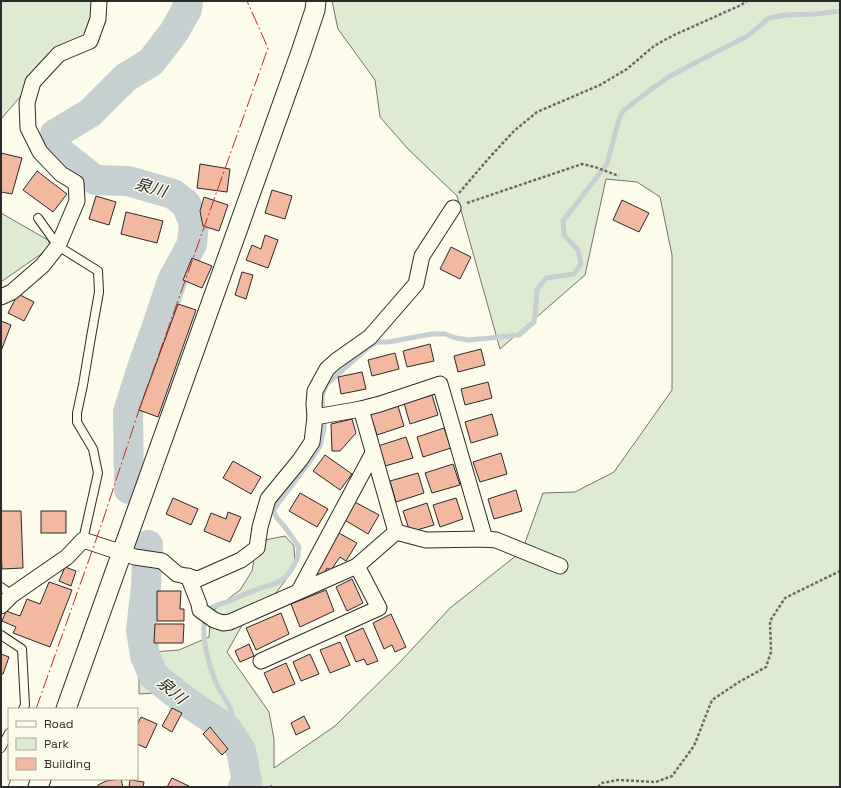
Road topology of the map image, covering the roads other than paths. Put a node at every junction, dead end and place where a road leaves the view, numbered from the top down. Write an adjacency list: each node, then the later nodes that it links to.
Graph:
1 (99, 1): 5 (street)
2 (316, 1): 13 (street)
3 (453, 208): 8 (street)
4 (38, 218): 5 (lane)
5 (58, 246): 6 (street); 12 (lane)
6 (1, 297)
7 (361, 409): 8 (street); 9 (street); 11 (street)
8 (320, 416): 16 (street)
9 (373, 453): 10 (street); 18 (street)
10 (396, 532): 11 (street); 14 (street)
11 (485, 539): 15 (street)
12 (83, 540): 13 (street); 17 (street)
13 (128, 555): 16 (street); 23 (street)
14 (357, 566): 18 (street); 21 (street)
15 (560, 566)
16 (188, 576): 18 (street)
17 (6, 591): 19 (street)
18 (299, 591)
19 (1, 606)
20 (1, 635): 22 (lane)
21 (261, 661)
22 (23, 708)
23 (66, 708)
24 (8, 735): 25 (lane)
25 (1, 748)

